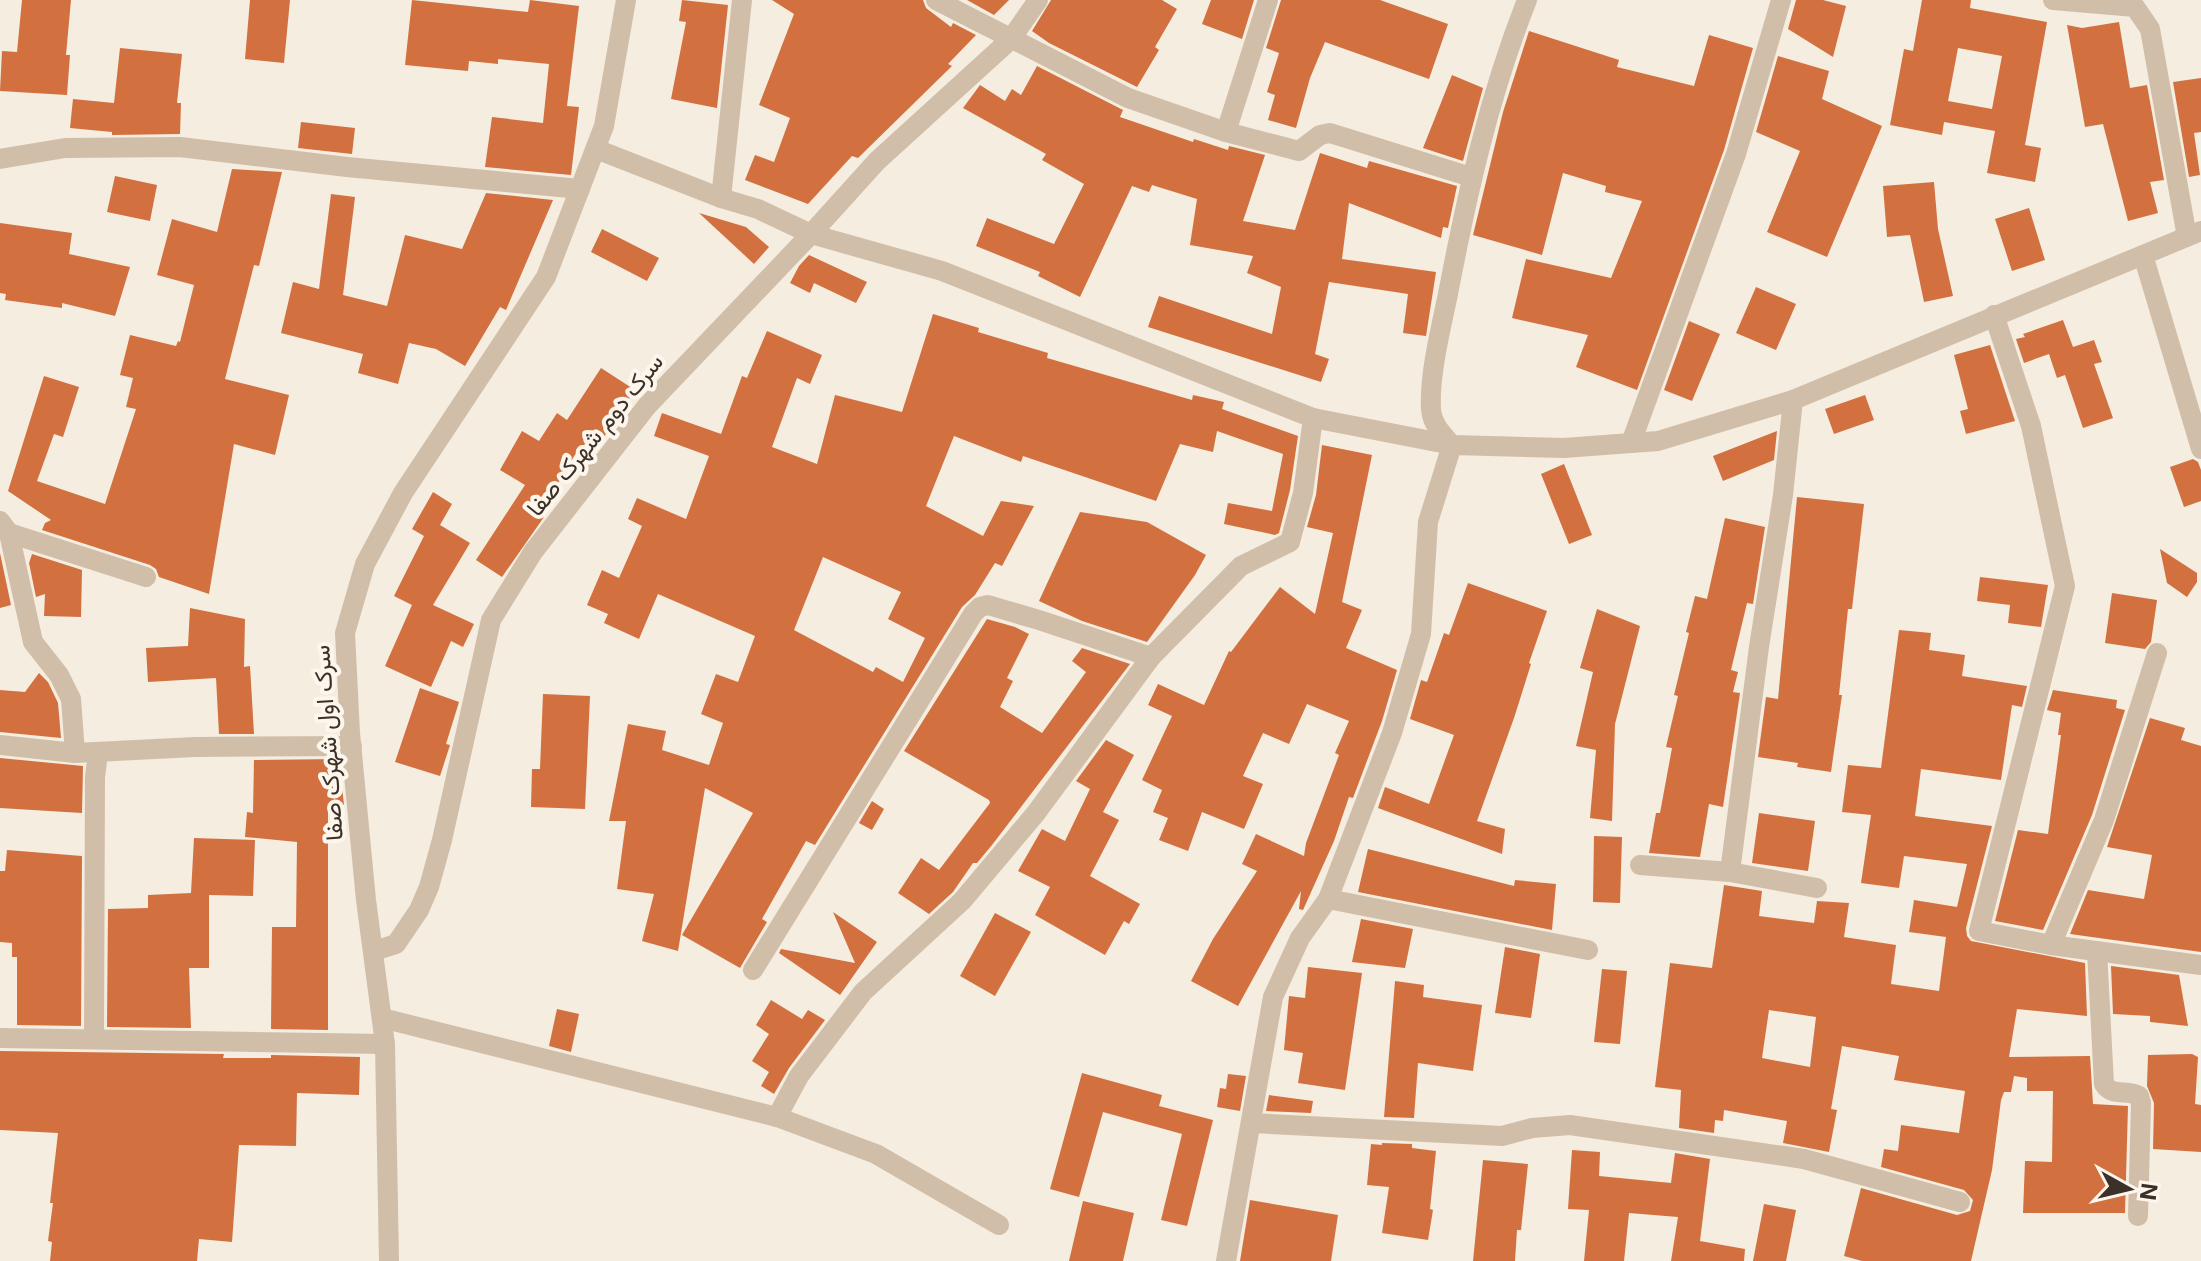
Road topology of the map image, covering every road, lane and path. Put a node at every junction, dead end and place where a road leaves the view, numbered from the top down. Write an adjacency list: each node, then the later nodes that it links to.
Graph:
1 (626, 0): 11 (street, سرک اول شهرک صفا)
2 (742, 0): 15 (street)
3 (936, 0): 9 (street)
4 (1038, 0): 9 (street, سرک دوم شهرک صفا)
5 (1268, 0): 10 (street)
6 (1527, 0): 13 (street)
7 (1781, 0): 22 (street)
8 (2053, 0): 17 (street)
9 (1011, 39): 10 (street); 16 (street, سرک دوم شهرک صفا)
10 (1226, 132): 13 (street)
11 (596, 149): 14 (street, سرک اول شهرک صفا); 15 (street)
12 (0, 159): 14 (street)
13 (1471, 177): 23 (street)
14 (580, 189): 30 (street, سرک اول شهرک صفا)
15 (721, 198): 16 (street)
16 (811, 234): 21 (street); 39 (street, سرک دوم شهرک صفا)
17 (2194, 234): 18 (street)
18 (2143, 255): 19 (street); 24 (street)
19 (1994, 315): 20 (street); 37 (street)
20 (1793, 400): 22 (street); 34 (street)
21 (1313, 418): 23 (street); 28 (street)
22 (1631, 443): 23 (street)
23 (1452, 445): 36 (street)
24 (2201, 449)
25 (4, 527): 26 (street); 31 (street)
26 (146, 577)
27 (2157, 653): 37 (street)
28 (1151, 657): 42 (street); 47 (street)
29 (0, 745): 31 (street)
30 (352, 746): 32 (street); 39 (street, سرک اول شهرک صفا)
31 (75, 753): 32 (street)
32 (98, 753): 45 (street)
33 (1640, 865): 34 (street)
34 (1730, 872): 35 (street)
35 (1817, 888)
36 (1328, 899): 38 (street); 48 (street)
37 (2051, 945): 40 (street)
38 (1588, 950)
39 (374, 951): 43 (street, سرک اول شهرک صفا)
40 (2097, 951): 41 (street); 50 (street)
41 (2201, 965)
42 (753, 970)
43 (382, 1018): 46 (street, سرک اول شهرک صفا); 47 (street)
44 (0, 1038): 45 (street)
45 (94, 1039): 46 (street)
46 (385, 1044): 52 (street, سرک اول شهرک صفا)
47 (777, 1117): 51 (street)
48 (1252, 1123): 49 (street); 53 (street)
49 (1960, 1202)
50 (2138, 1216)
51 (999, 1225)
52 (389, 1261)
53 (1226, 1261)

